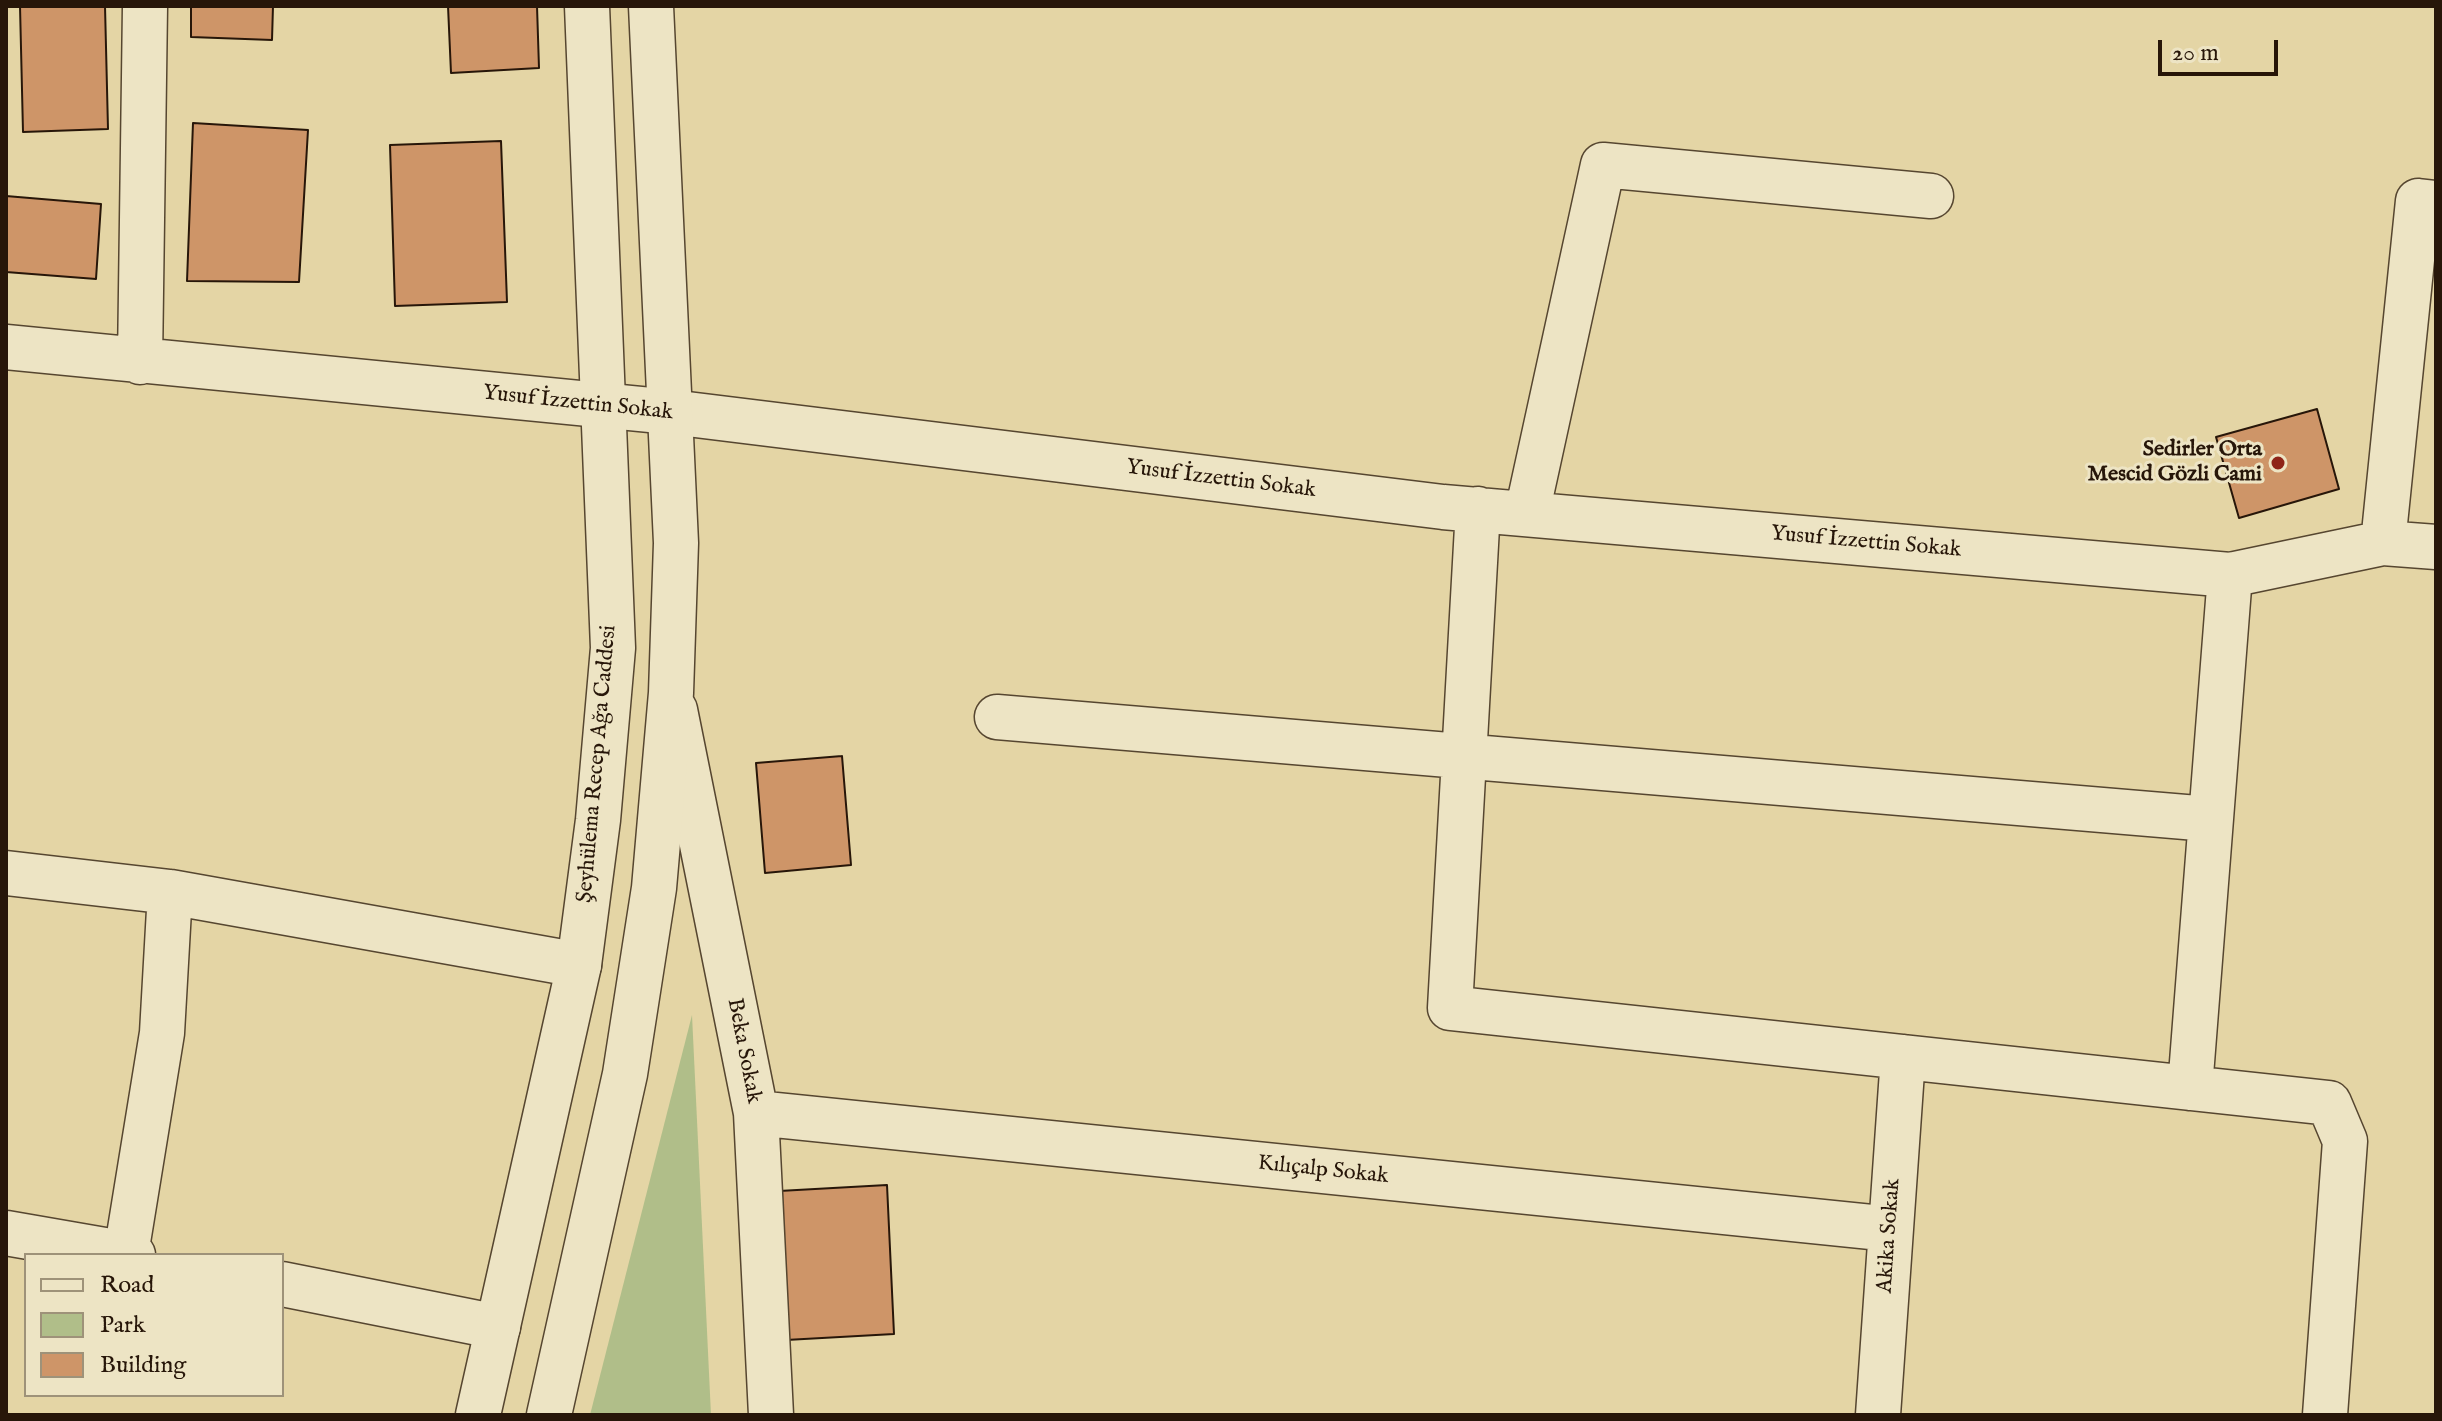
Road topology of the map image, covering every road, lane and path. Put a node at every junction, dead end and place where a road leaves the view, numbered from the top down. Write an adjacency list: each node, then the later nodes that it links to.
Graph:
1 (145, 6): 7 (street)
2 (587, 6): 8 (street, Şeyhülema Recep Ağa Caddesi)
3 (651, 6): 9 (street)
4 (1931, 196): 11 (street)
5 (2436, 203): 12 (street)
6 (6, 347): 7 (street, Yusuf İzzettin Sokak)
7 (140, 362): 8 (street, Yusuf İzzettin Sokak)
8 (603, 406): 9 (street, Yusuf İzzettin Sokak); 21 (street, Şeyhülema Recep Ağa Caddesi)
9 (671, 412): 10 (street, Yusuf İzzettin Sokak); 15 (street)
10 (1478, 509): 11 (street, Yusuf İzzettin Sokak); 17 (street)
11 (1527, 513): 14 (street, Yusuf İzzettin Sokak)
12 (2383, 543): 13 (street, Yusuf İzzettin Sokak); 14 (street, Yusuf İzzettin Sokak)
13 (2436, 547)
14 (2230, 575): 18 (street)
15 (671, 693): 24 (street, Beka Sokak); 32 (street)
16 (997, 717): 17 (street)
17 (1464, 756): 18 (street); 22 (street)
18 (2209, 819): 23 (street)
19 (6, 873): 20 (street)
20 (170, 892): 21 (street); 28 (street)
21 (579, 965): 30 (street, Şeyhülema Recep Ağa Caddesi)
22 (1903, 1057): 23 (street); 25 (street, Akika Sokak)
23 (2190, 1088): 35 (street)
24 (756, 1113): 25 (street, Kılıçalp Sokak); 33 (street, Beka Sokak)
25 (1891, 1229): 34 (street, Akika Sokak)
26 (6, 1233): 27 (street)
27 (123, 1253)
28 (129, 1253)
29 (284, 1284): 30 (street)
30 (498, 1327): 31 (street, Şeyhülema Recep Ağa Caddesi)
31 (478, 1415)
32 (549, 1415)
33 (771, 1415)
34 (1878, 1415)
35 (2325, 1415)

